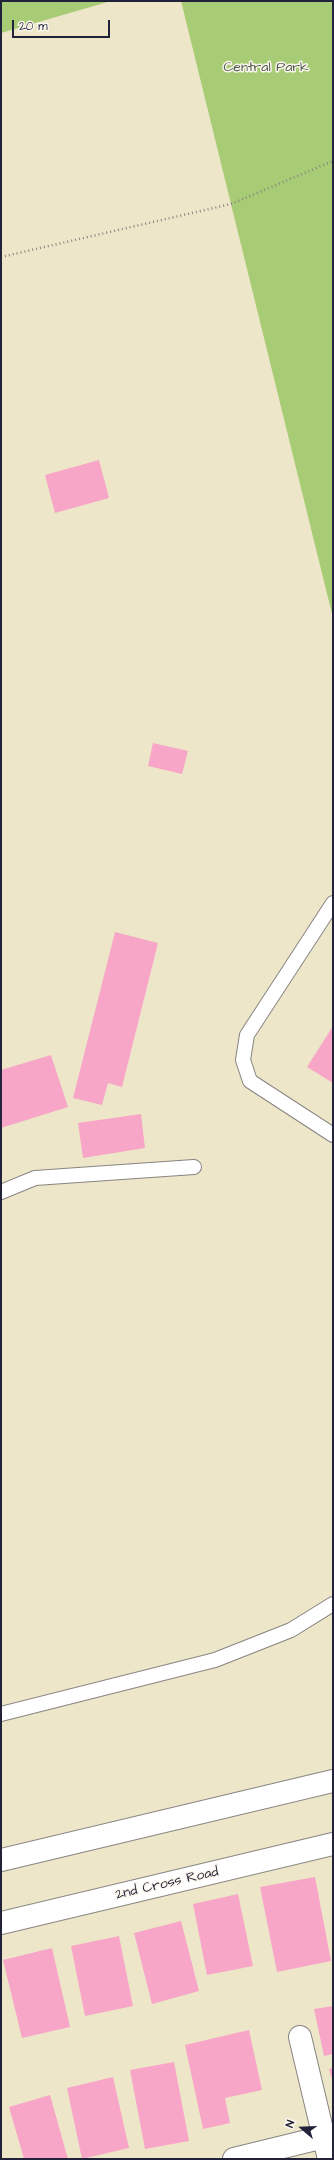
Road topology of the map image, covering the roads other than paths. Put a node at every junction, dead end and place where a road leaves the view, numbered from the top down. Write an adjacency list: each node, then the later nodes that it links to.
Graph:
1 (333, 903): 2 (lane)
2 (333, 1135)
3 (194, 1167): 4 (lane)
4 (1, 1192)
5 (333, 1604): 6 (lane)
6 (1, 1714)
7 (333, 1781): 9 (street)
8 (333, 1844): 10 (street, 2nd Cross Road)
9 (1, 1860)
10 (1, 1923)
11 (300, 2037): 12 (street)
12 (324, 2137): 13 (street); 14 (street)
13 (234, 2159)
14 (329, 2159)

